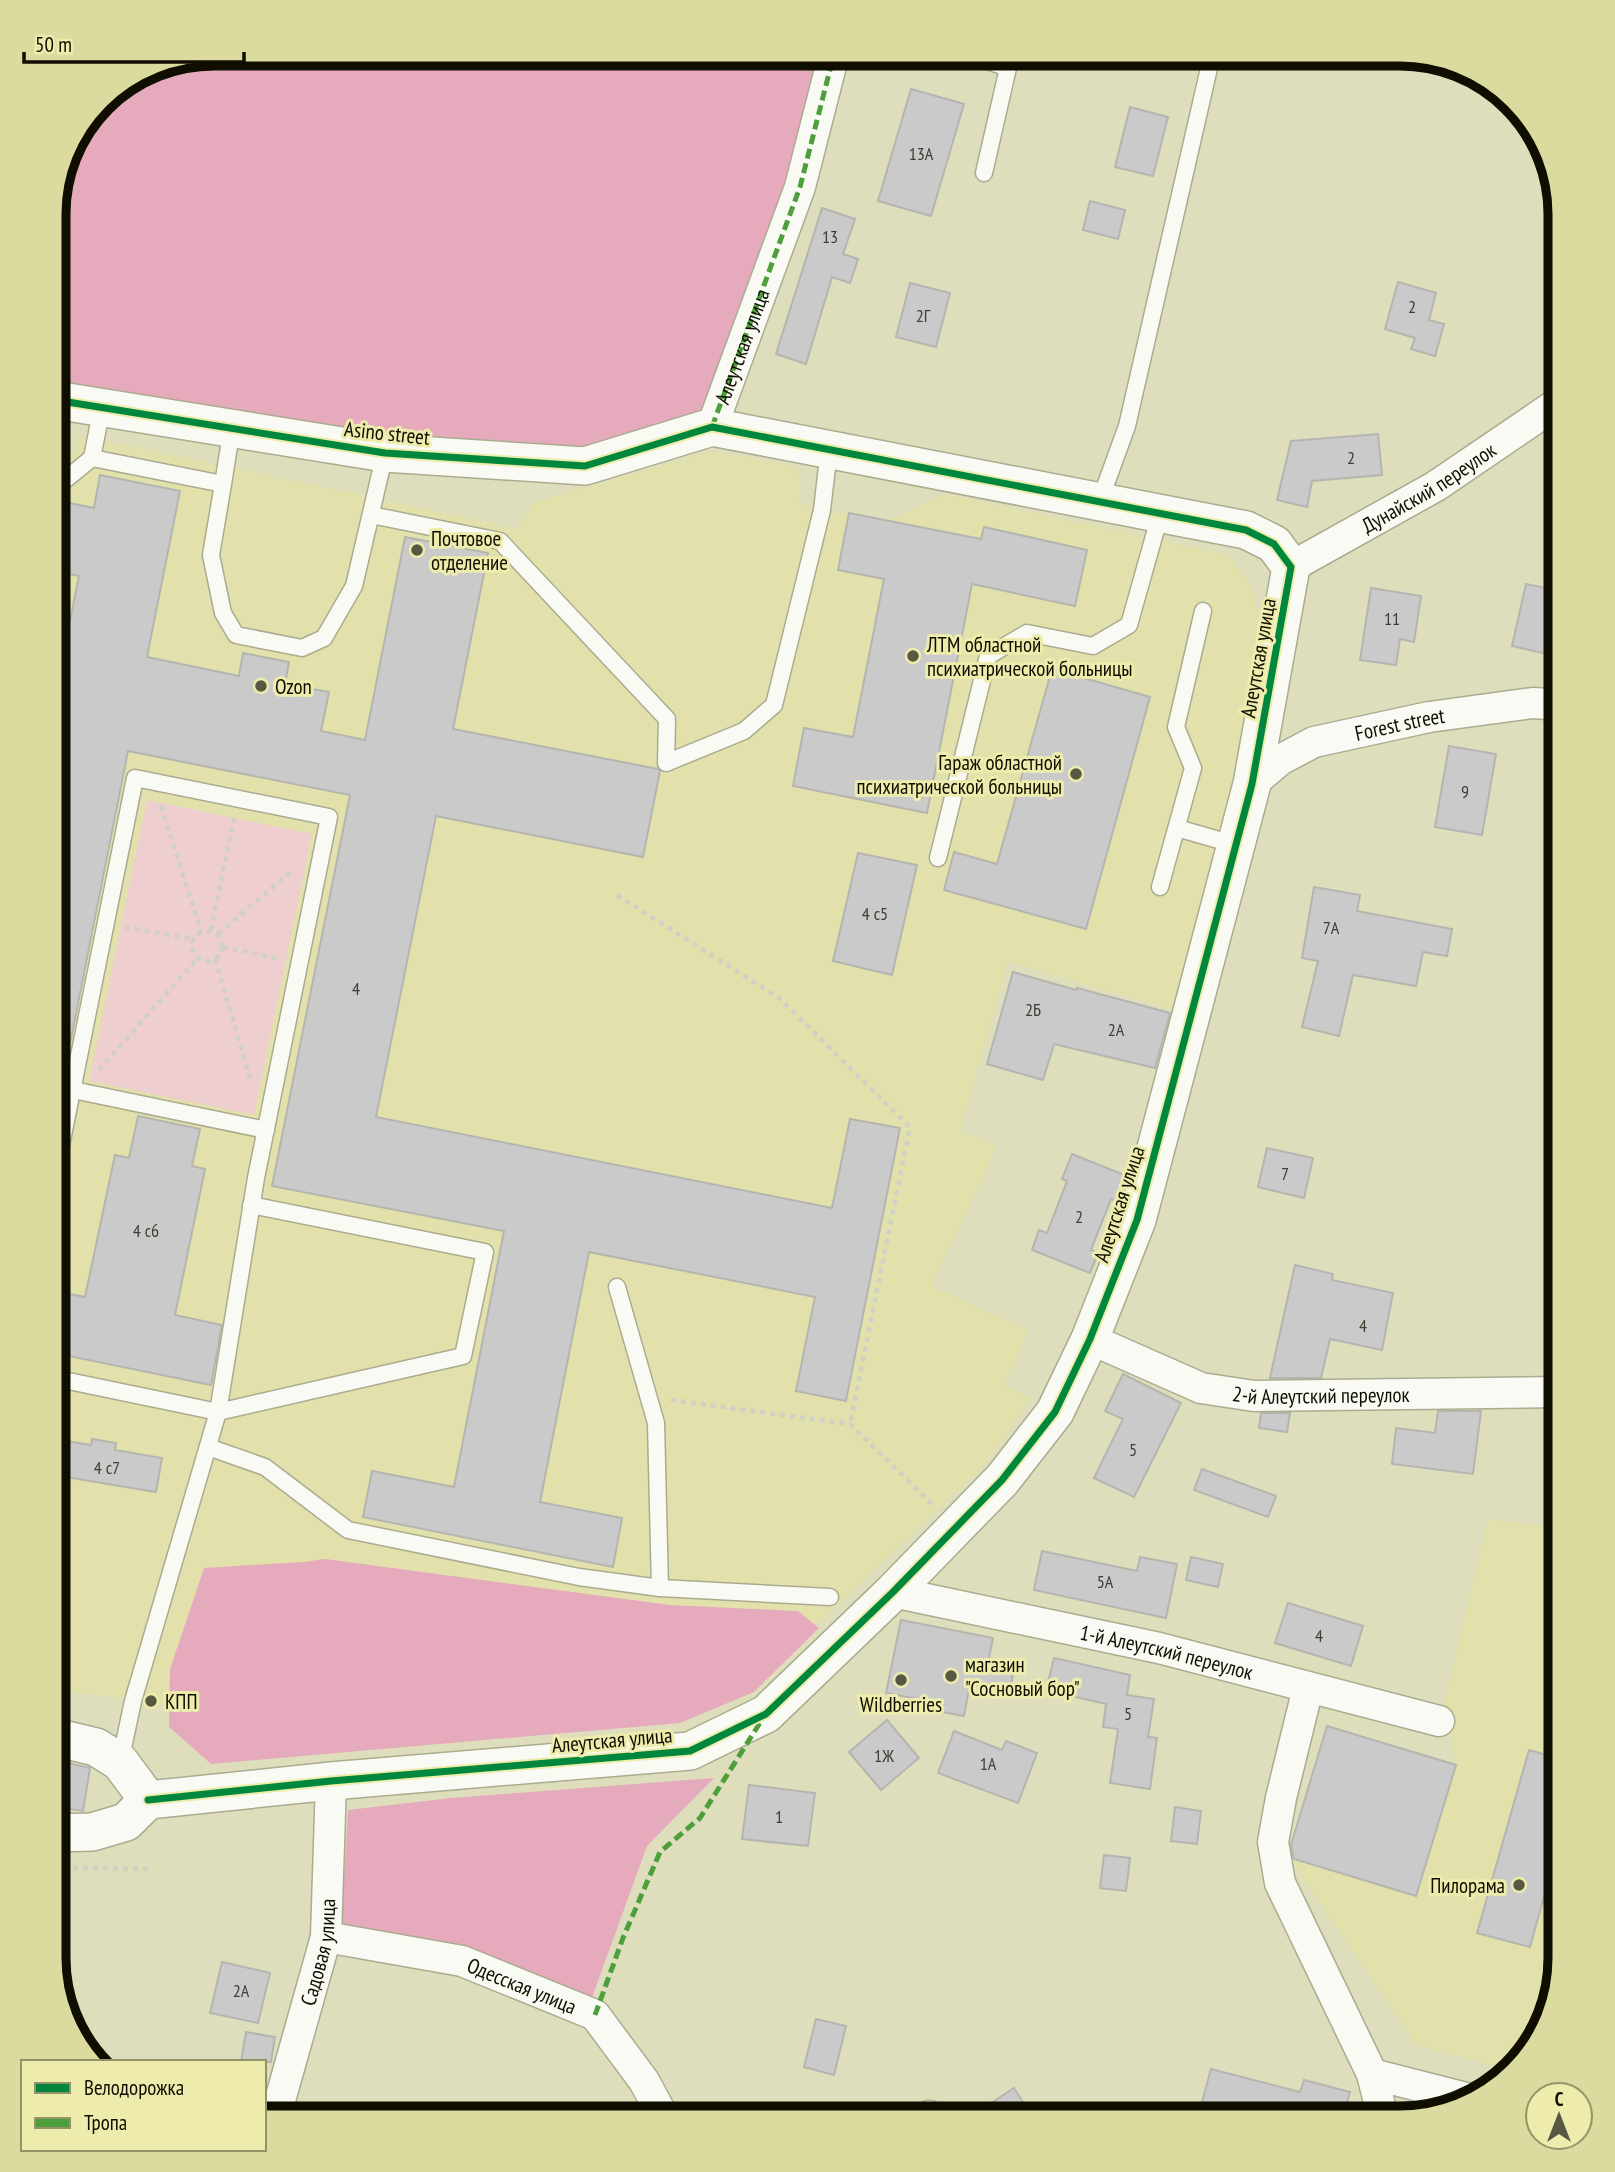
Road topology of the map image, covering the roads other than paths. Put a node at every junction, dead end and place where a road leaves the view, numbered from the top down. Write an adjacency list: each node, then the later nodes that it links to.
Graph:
1 (831, 67): 8 (street, Алеутская улица)
2 (1005, 67): 4 (lane)
3 (1209, 67): 15 (lane)
4 (985, 173)
5 (67, 402): 6 (street, Asino street)
6 (102, 407): 9 (street, Asino street); 12 (lane)
7 (1548, 410): 18 (street, Дунайский переулок)
8 (712, 427): 10 (street, Алеутская улица); 11 (street, Asino street)
9 (232, 428): 11 (street, Asino street); 14 (lane)
10 (829, 450): 15 (street, Алеутская улица); 16 (lane)
11 (385, 453): 16 (lane)
12 (92, 458): 13 (lane); 14 (lane)
13 (67, 478)
14 (223, 484): 16 (lane)
15 (1099, 503): 17 (street, Алеутская улица)
16 (371, 515)
17 (1160, 515): 18 (street, Алеутская улица); 24 (lane)
18 (1291, 567): 21 (street, Алеутская улица)
19 (1203, 611): 22 (lane)
20 (1548, 704): 21 (street, Forest street)
21 (1252, 784): 23 (street, Алеутская улица)
22 (1177, 828): 23 (lane); 25 (lane)
23 (1237, 845): 31 (street, Алеутская улица)
24 (939, 858)
25 (1160, 887)
26 (76, 1091): 27 (lane); 28 (lane); 28 (lane)
27 (66, 1121)
28 (265, 1130): 29 (lane)
29 (251, 1205): 34 (lane); 34 (lane)
30 (617, 1287): 36 (lane)
31 (1090, 1339): 33 (street, 2-й Алеутский переулок); 37 (street, Алеутская улица)
32 (66, 1381): 34 (lane)
33 (1548, 1392)
34 (218, 1412): 35 (lane)
35 (208, 1447): 36 (lane); 42 (lane)
36 (660, 1588): 38 (lane)
37 (893, 1592): 39 (street, 1-й Алеутский переулок); 43 (street, Алеутская улица)
38 (830, 1597)
39 (1308, 1688): 40 (street, 1-й Алеутский переулок); 47 (street)
40 (1439, 1721)
41 (66, 1740): 42 (street)
42 (120, 1762): 44 (street)
43 (331, 1781): 44 (street, Алеутская улица); 46 (street, Садовая улица)
44 (148, 1800): 45 (street)
45 (66, 1833)
46 (326, 1937): 49 (street, Садовая улица); 50 (street, Одесская улица)
47 (1371, 2074): 48 (street); 51 (street)
48 (1455, 2095)
49 (278, 2106)
50 (658, 2106)
51 (1380, 2106)

